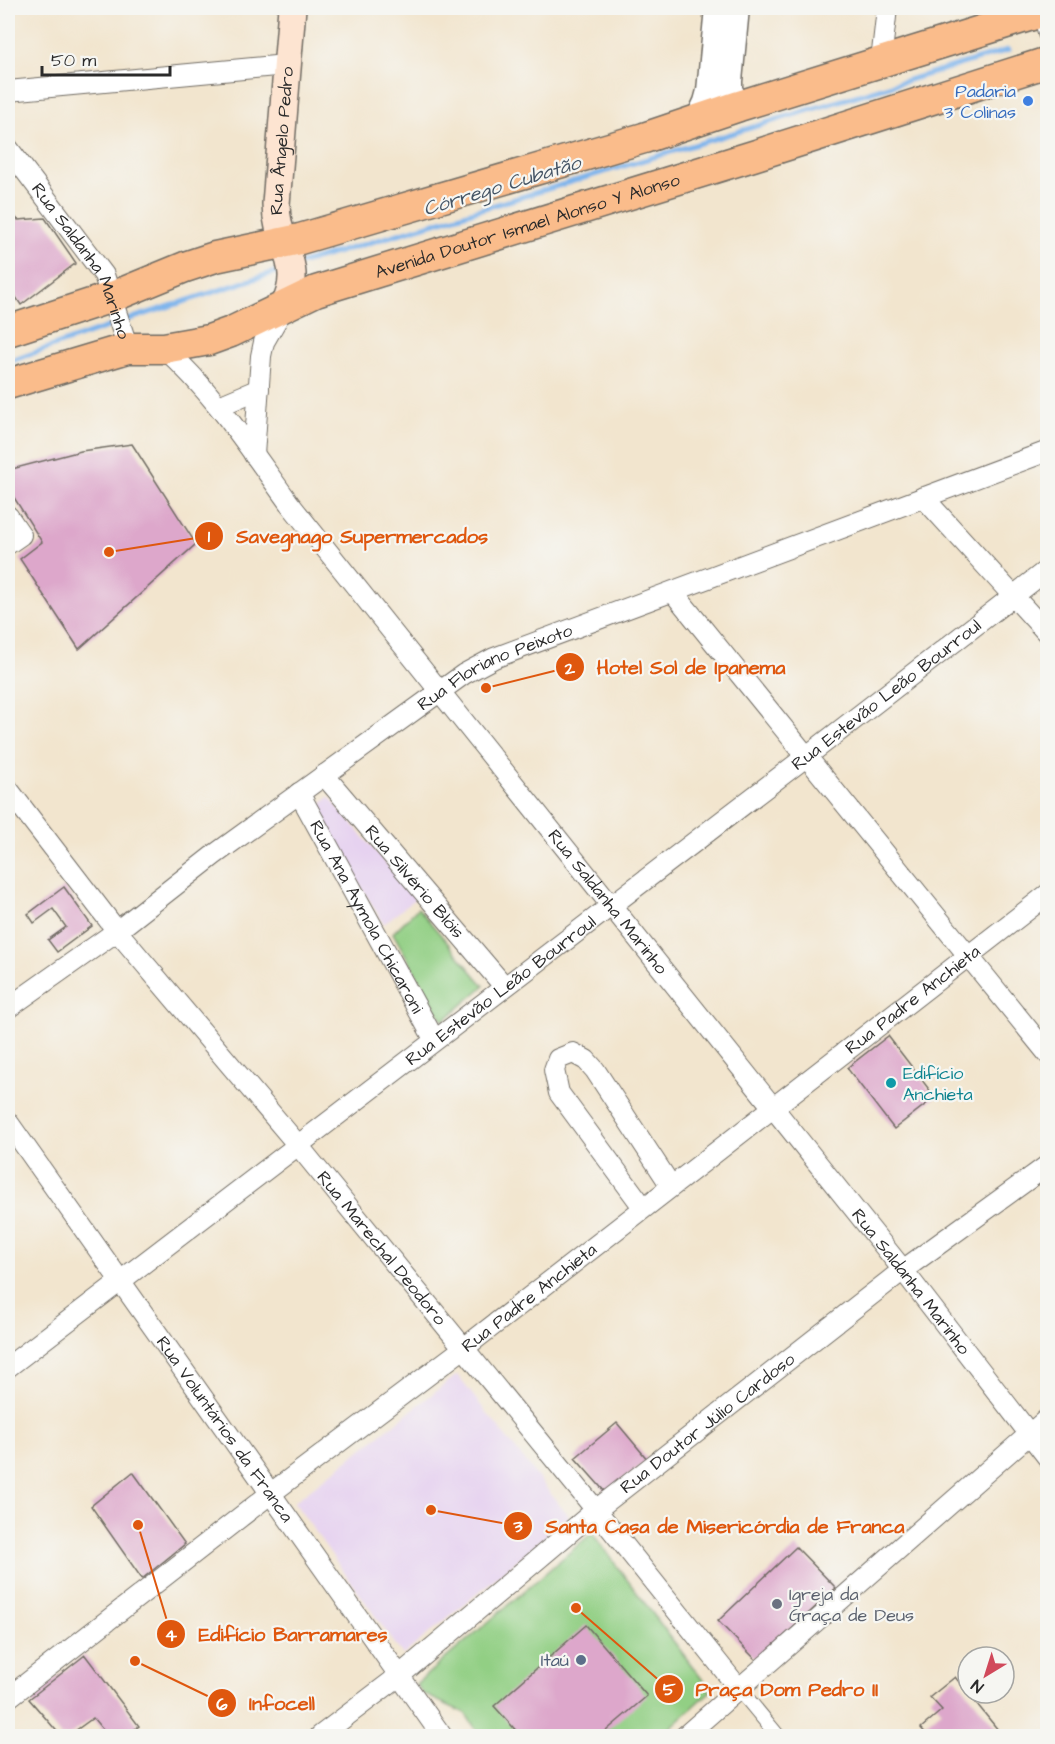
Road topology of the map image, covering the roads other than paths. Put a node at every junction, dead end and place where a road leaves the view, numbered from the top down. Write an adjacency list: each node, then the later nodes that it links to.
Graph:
1 (292, 8): 8 (main road, Rua Ângelo Pedro)
2 (717, 8): 12 (street)
3 (736, 8): 11 (street)
4 (886, 8): 7 (street)
5 (1045, 16): 6 (main road)
6 (1010, 23): 7 (main road); 9 (main road)
7 (881, 61): 11 (main road)
8 (286, 65): 10 (street); 14 (main road, Rua Ângelo Pedro)
9 (1037, 65): 15 (main road, Avenida Doutor Ismael Alonso Y Alonso)
10 (8, 91)
11 (738, 106): 12 (main road)
12 (698, 119): 14 (main road)
13 (8, 148): 16 (street, Rua Saldanha Marinho)
14 (286, 250): 15 (main road, Rua Ângelo Pedro); 16 (main road)
15 (288, 297): 19 (main road, Avenida Doutor Ismael Alonso Y Alonso); 21 (street)
16 (114, 304): 17 (main road); 18 (street, Rua Saldanha Marinho)
17 (8, 331)
18 (125, 342): 19 (main road, Avenida Doutor Ismael Alonso Y Alonso); 20 (main road, Avenida Doutor Ismael Alonso Y Alonso)
19 (164, 348): 22 (street, Rua Saldanha Marinho)
20 (8, 384)
21 (259, 389): 22 (street); 24 (street)
22 (219, 406): 24 (street, Rua Saldanha Marinho)
23 (1047, 451): 25 (street, Rua Floriano Peixoto)
24 (254, 454): 32 (street, Rua Saldanha Marinho)
25 (923, 497): 29 (street, Rua Floriano Peixoto); 30 (street)
26 (8, 516): 27 (street)
27 (14, 539)
28 (1047, 569): 30 (street, Rua Estevão Leão Bourroul)
29 (673, 592): 32 (street, Rua Floriano Peixoto); 33 (street)
30 (1014, 595): 31 (street); 33 (street, Rua Estevão Leão Bourroul)
31 (1047, 634)
32 (440, 691): 34 (street, Rua Floriano Peixoto); 38 (street, Rua Saldanha Marinho)
33 (807, 756): 38 (street, Rua Estevão Leão Bourroul); 40 (street)
34 (324, 775): 36 (street, Rua Floriano Peixoto); 41 (street, Rua Silvério Blóis)
35 (8, 789): 39 (street, Rua Marechal Deodoro)
36 (299, 794): 39 (street, Rua Floriano Peixoto); 43 (street, Rua Ana Aymola Chicaroni)
37 (1047, 894): 40 (street, Rua Padre Anchieta)
38 (610, 905): 41 (street, Rua Estevão Leão Bourroul); 45 (street, Rua Saldanha Marinho)
39 (117, 932): 42 (street, Rua Floriano Peixoto); 47 (street, Rua Marechal Deodoro)
40 (967, 955): 44 (street); 45 (street, Rua Padre Anchieta)
41 (504, 986): 43 (street, Rua Estevão Leão Bourroul)
42 (8, 1008)
43 (434, 1039): 47 (street, Rua Estevão Leão Bourroul)
44 (1047, 1054)
45 (772, 1107): 49 (street, Rua Padre Anchieta); 51 (street, Rua Saldanha Marinho)
46 (8, 1122): 52 (street, Rua Voluntários da Franca)
47 (297, 1144): 52 (street, Rua Estevão Leão Bourroul); 53 (street, Rua Marechal Deodoro)
48 (1047, 1165): 51 (street, Rua Doutor Júlio Cardoso)
49 (671, 1186): 50 (street, Rua Padre Anchieta); 50 (street)
50 (643, 1207): 53 (street, Rua Padre Anchieta)
51 (903, 1270): 56 (street, Rua Saldanha Marinho); 59 (street, Rua Doutor Júlio Cardoso)
52 (119, 1280): 54 (street, Rua Estevão Leão Bourroul); 58 (street, Rua Voluntários da Franca)
53 (464, 1348): 58 (street, Rua Padre Anchieta); 59 (street, Rua Marechal Deodoro)
54 (8, 1367)
55 (1047, 1418): 56 (street)
56 (1030, 1434): 57 (street, Rua Saldanha Marinho); 61 (street)
57 (1047, 1458)
58 (270, 1494): 60 (street, Rua Voluntários da Franca); 62 (street, Rua Padre Anchieta)
59 (596, 1510): 60 (street, Rua Doutor Júlio Cardoso); 61 (street, Rua Marechal Deodoro)
60 (399, 1676): 63 (street, Rua Doutor Júlio Cardoso); 64 (street, Rua Voluntários da Franca)
61 (740, 1690): 65 (street); 66 (street, Rua Marechal Deodoro)
62 (8, 1698)
63 (320, 1737)
64 (442, 1737)
65 (685, 1737)
66 (778, 1737)

